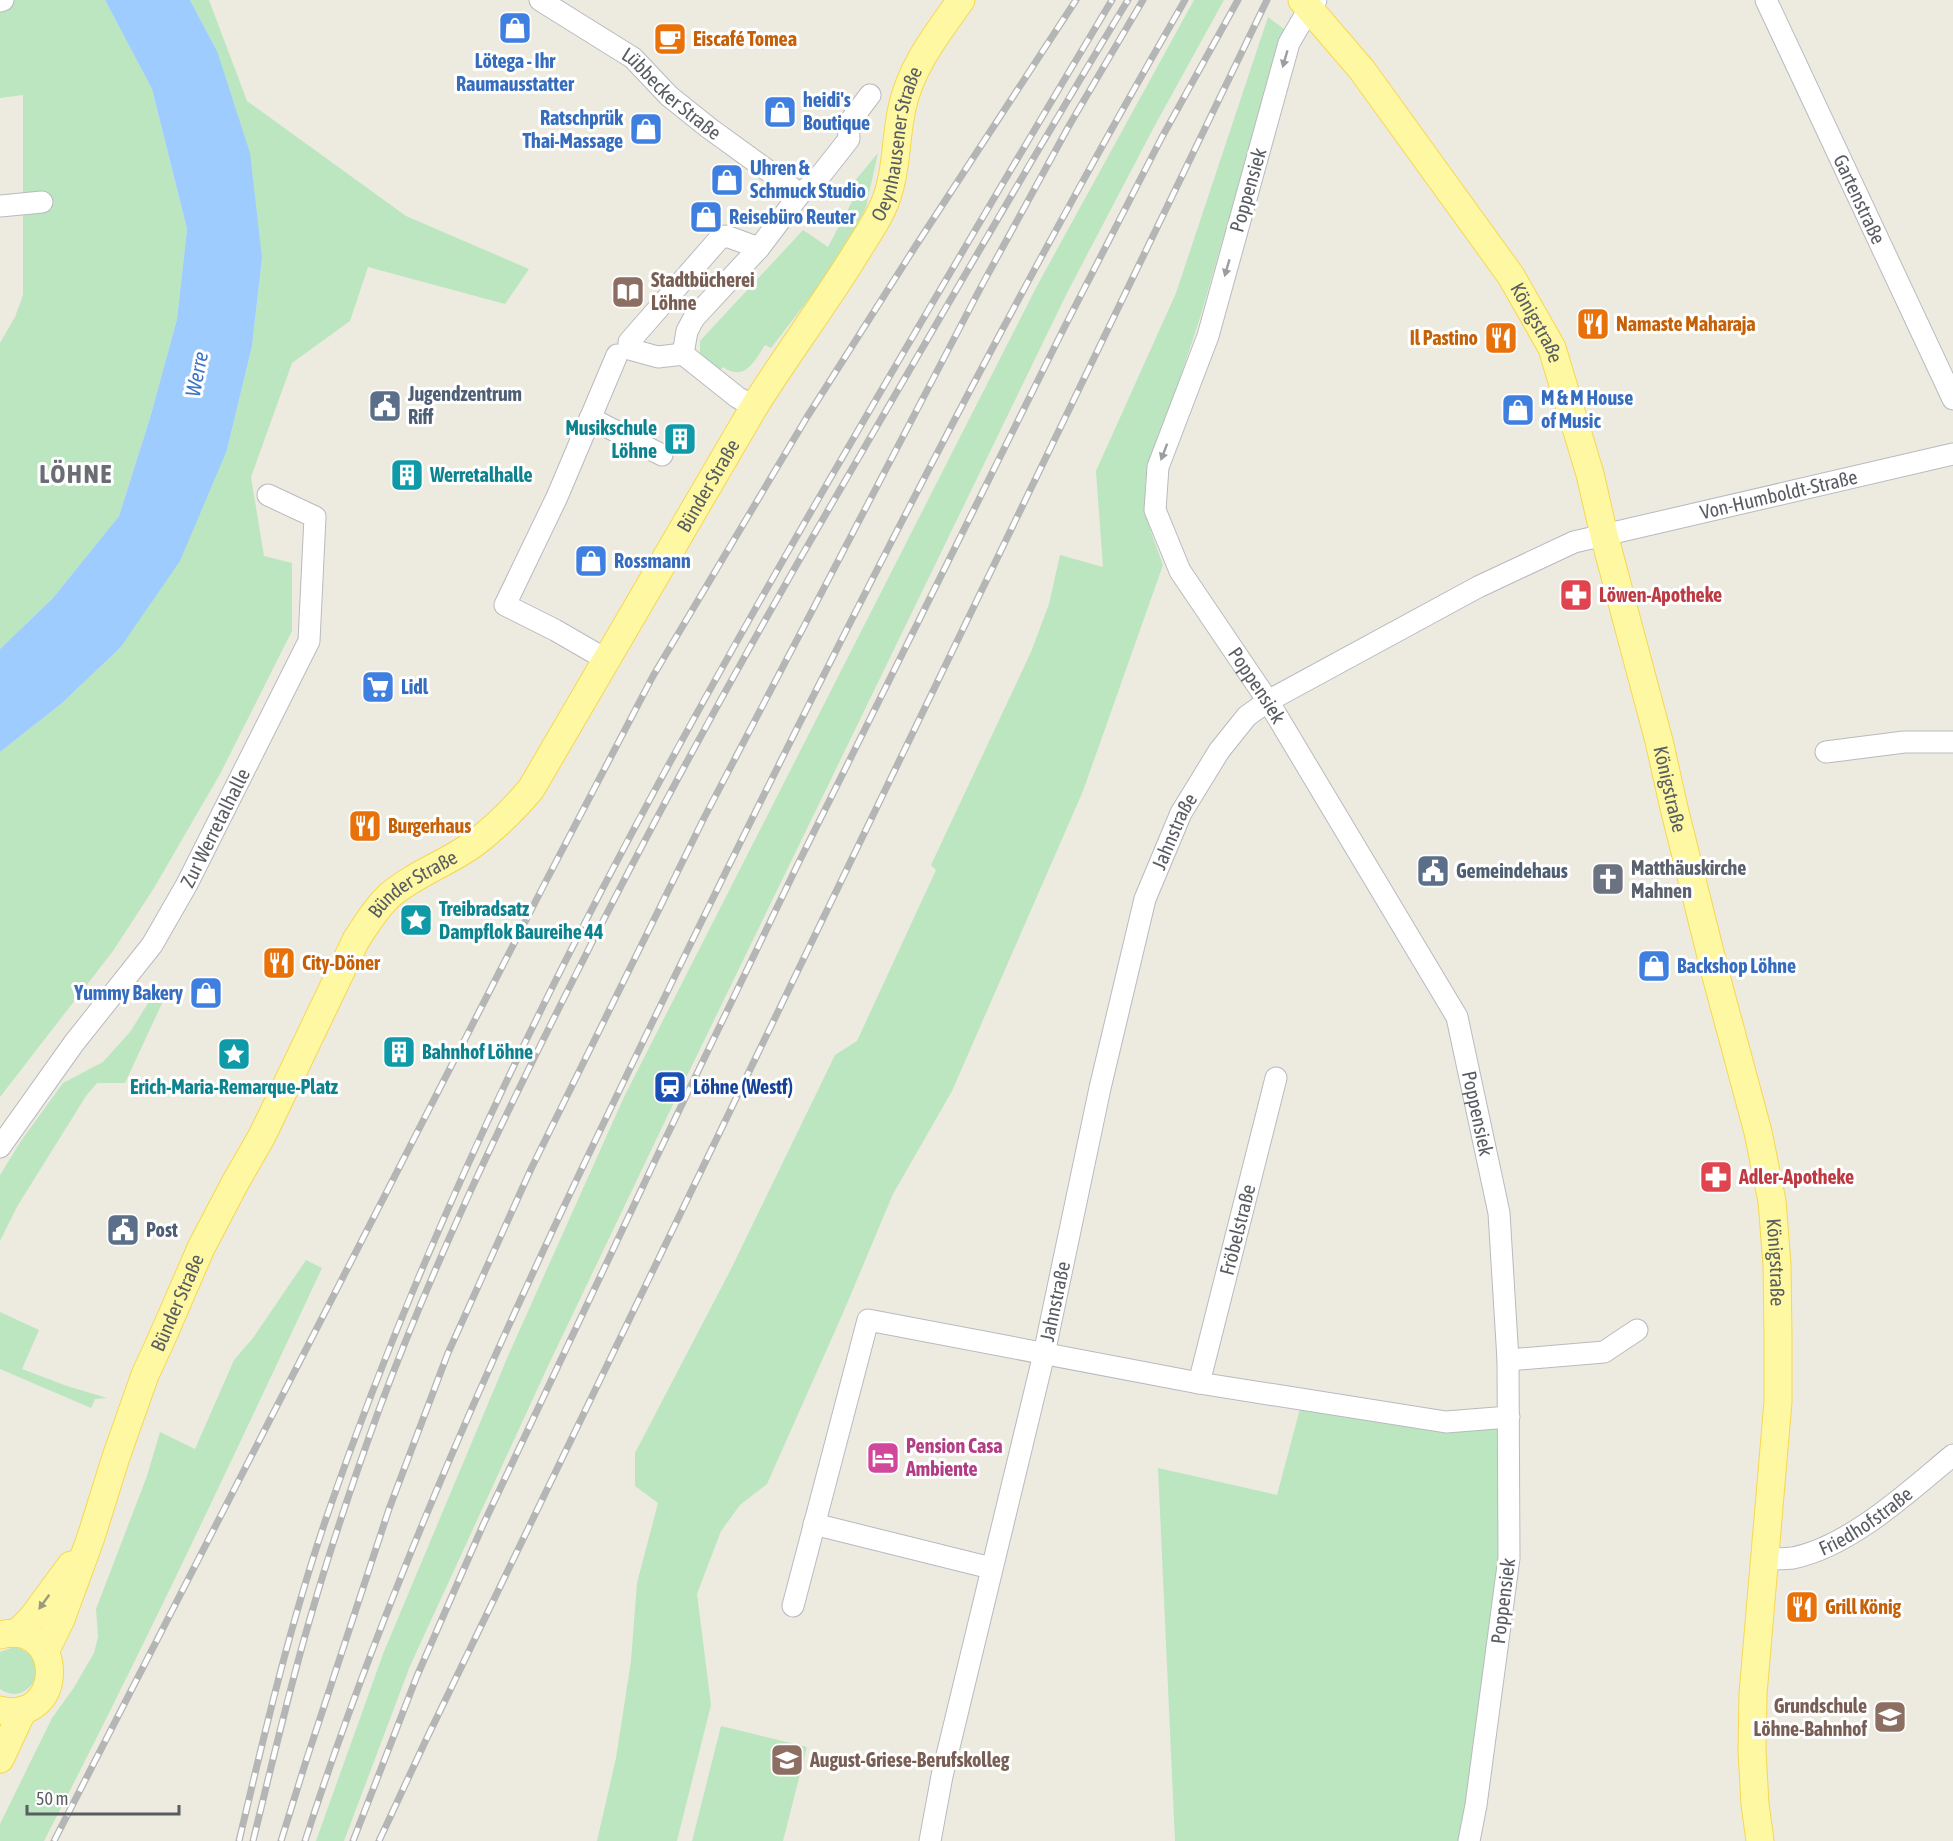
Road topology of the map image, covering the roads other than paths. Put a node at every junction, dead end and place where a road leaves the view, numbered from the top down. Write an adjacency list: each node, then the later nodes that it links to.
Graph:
1 (540, 0): 6 (street, Lübbecker Straße)
2 (961, 0): 10 (main road, Oeynhausener Straße)
3 (1766, 0): 13 (street, Gartenstraße)
4 (1309, 2): 19 (main road, Königstraße); 21 (street, Poppensiek, one-way to 21)
5 (870, 95): 6 (street)
6 (800, 194): 9 (street)
7 (42, 202): 8 (street)
8 (0, 206)
9 (759, 248): 11 (street); 12 (street)
10 (833, 290): 14 (main road, Bünder Straße)
11 (623, 352): 12 (street); 15 (street)
12 (682, 354): 14 (street)
13 (1953, 399)
14 (754, 407): 20 (main road, Bünder Straße)
15 (590, 418): 17 (street); 20 (street)
16 (1953, 454): 19 (street, Von-Humboldt-Straße)
17 (662, 455)
18 (268, 495): 25 (street, Zur Werretalhalle)
19 (1604, 535): 21 (street, Jahnstraße); 34 (main road, Königstraße)
20 (607, 660): 33 (main road, Bünder Straße)
21 (1268, 701): 27 (street, Jahnstraße); 28 (street, Poppensiek)
22 (1953, 742): 23 (street)
23 (1826, 752)
24 (1276, 1078): 29 (street, Fröbelstraße)
25 (0, 1147)
26 (1637, 1330): 28 (street)
27 (1044, 1354): 29 (street); 32 (street, Jahnstraße); 35 (street, Jahnstraße)
28 (1508, 1360): 30 (street, Poppensiek)
29 (1199, 1383): 30 (street)
30 (1509, 1417): 42 (street, Poppensiek)
31 (1953, 1455): 34 (street, Friedhofstraße)
32 (814, 1524): 35 (street); 36 (street, Jahnstraße)
33 (91, 1537): 37 (main road, one-way to 37); 38 (main road, Bünder Straße)
34 (1765, 1559): 43 (main road, Königstraße)
35 (992, 1568): 41 (street, Jahnstraße)
36 (793, 1606)
37 (9, 1634): 38 (main road)
38 (45, 1652): 39 (main road)
39 (11, 1710): 40 (main road)
40 (0, 1759)
41 (930, 1841)
42 (1469, 1841)
43 (1761, 1841)

